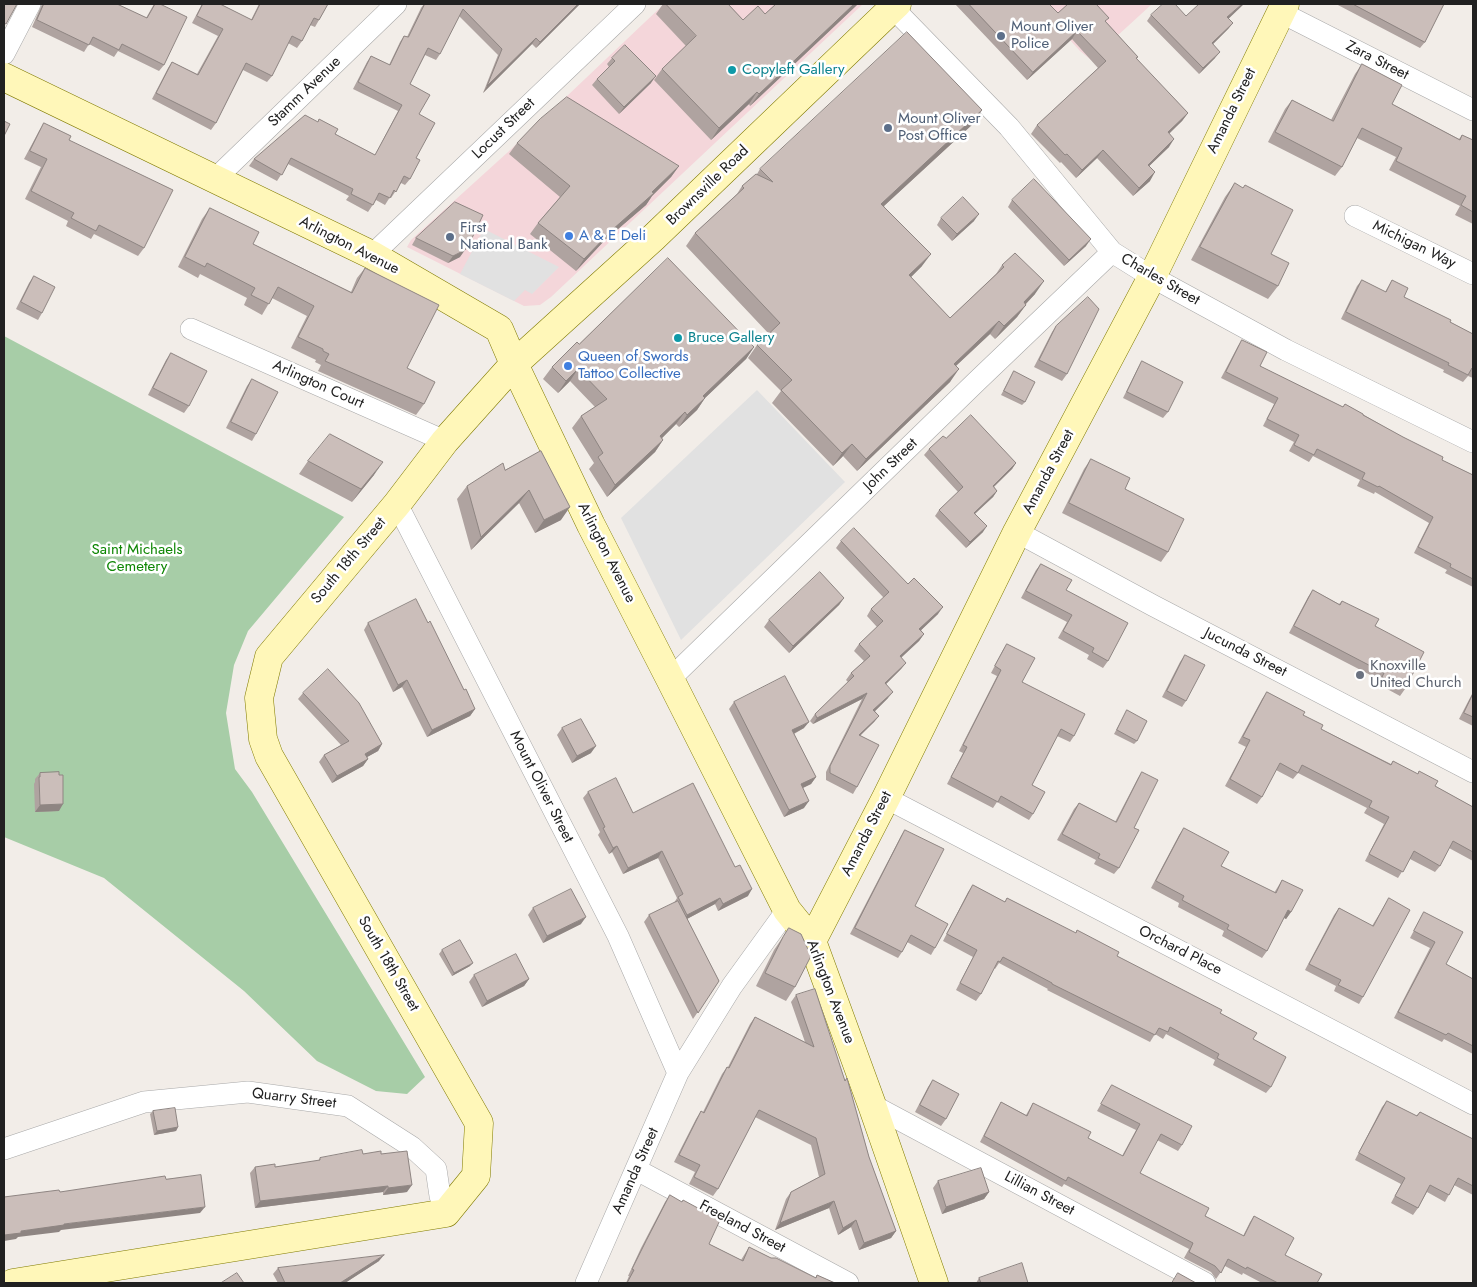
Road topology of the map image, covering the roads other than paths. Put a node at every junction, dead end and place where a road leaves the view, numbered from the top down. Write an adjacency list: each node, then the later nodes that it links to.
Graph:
1 (30, 4): 6 (street)
2 (396, 4): 9 (street, Stamm Avenue)
3 (635, 4): 12 (street, Locust Street)
4 (895, 6): 11 (street, Charles Street); 16 (main road, Brownsville Road)
5 (1282, 8): 8 (street, Zara Street); 14 (main road, Amanda Street)
6 (4, 54)
7 (4, 77): 9 (main road, Arlington Avenue)
8 (1473, 110)
9 (214, 180): 12 (main road, Arlington Avenue)
10 (1355, 216): 13 (street, Michigan Way)
11 (1112, 252): 14 (street, Charles Street); 21 (street, John Street)
12 (372, 255): 16 (main road, Arlington Avenue)
13 (1473, 274)
14 (1152, 277): 18 (street, Charles Street); 20 (main road, Amanda Street)
15 (191, 329): 17 (street, Arlington Court)
16 (514, 364): 17 (main road, South 18th Street); 21 (main road, Arlington Avenue)
17 (445, 441): 19 (main road, South 18th Street)
18 (1473, 442)
19 (397, 504): 26 (street, Mount Oliver Street); 31 (main road, South 18th Street)
20 (1017, 532): 22 (street, Jucunda Street); 23 (main road, Amanda Street)
21 (670, 679): 24 (main road, Arlington Avenue)
22 (1473, 772)
23 (886, 798): 25 (main road, Amanda Street); 27 (street, Orchard Place)
24 (786, 910): 25 (main road, Arlington Avenue); 26 (street, Amanda Street)
25 (812, 940): 28 (main road, Arlington Avenue)
26 (678, 1073): 30 (street, Amanda Street)
27 (1473, 1104)
28 (872, 1105): 35 (main road, Arlington Avenue); 36 (street, Lillian Street)
29 (4, 1149): 31 (street, Quarry Street)
30 (637, 1170): 33 (street, Amanda Street); 34 (street, Freeland Street)
31 (446, 1212): 32 (main road)
32 (13, 1283)
33 (586, 1283)
34 (848, 1283)
35 (934, 1283)
36 (1205, 1283)

